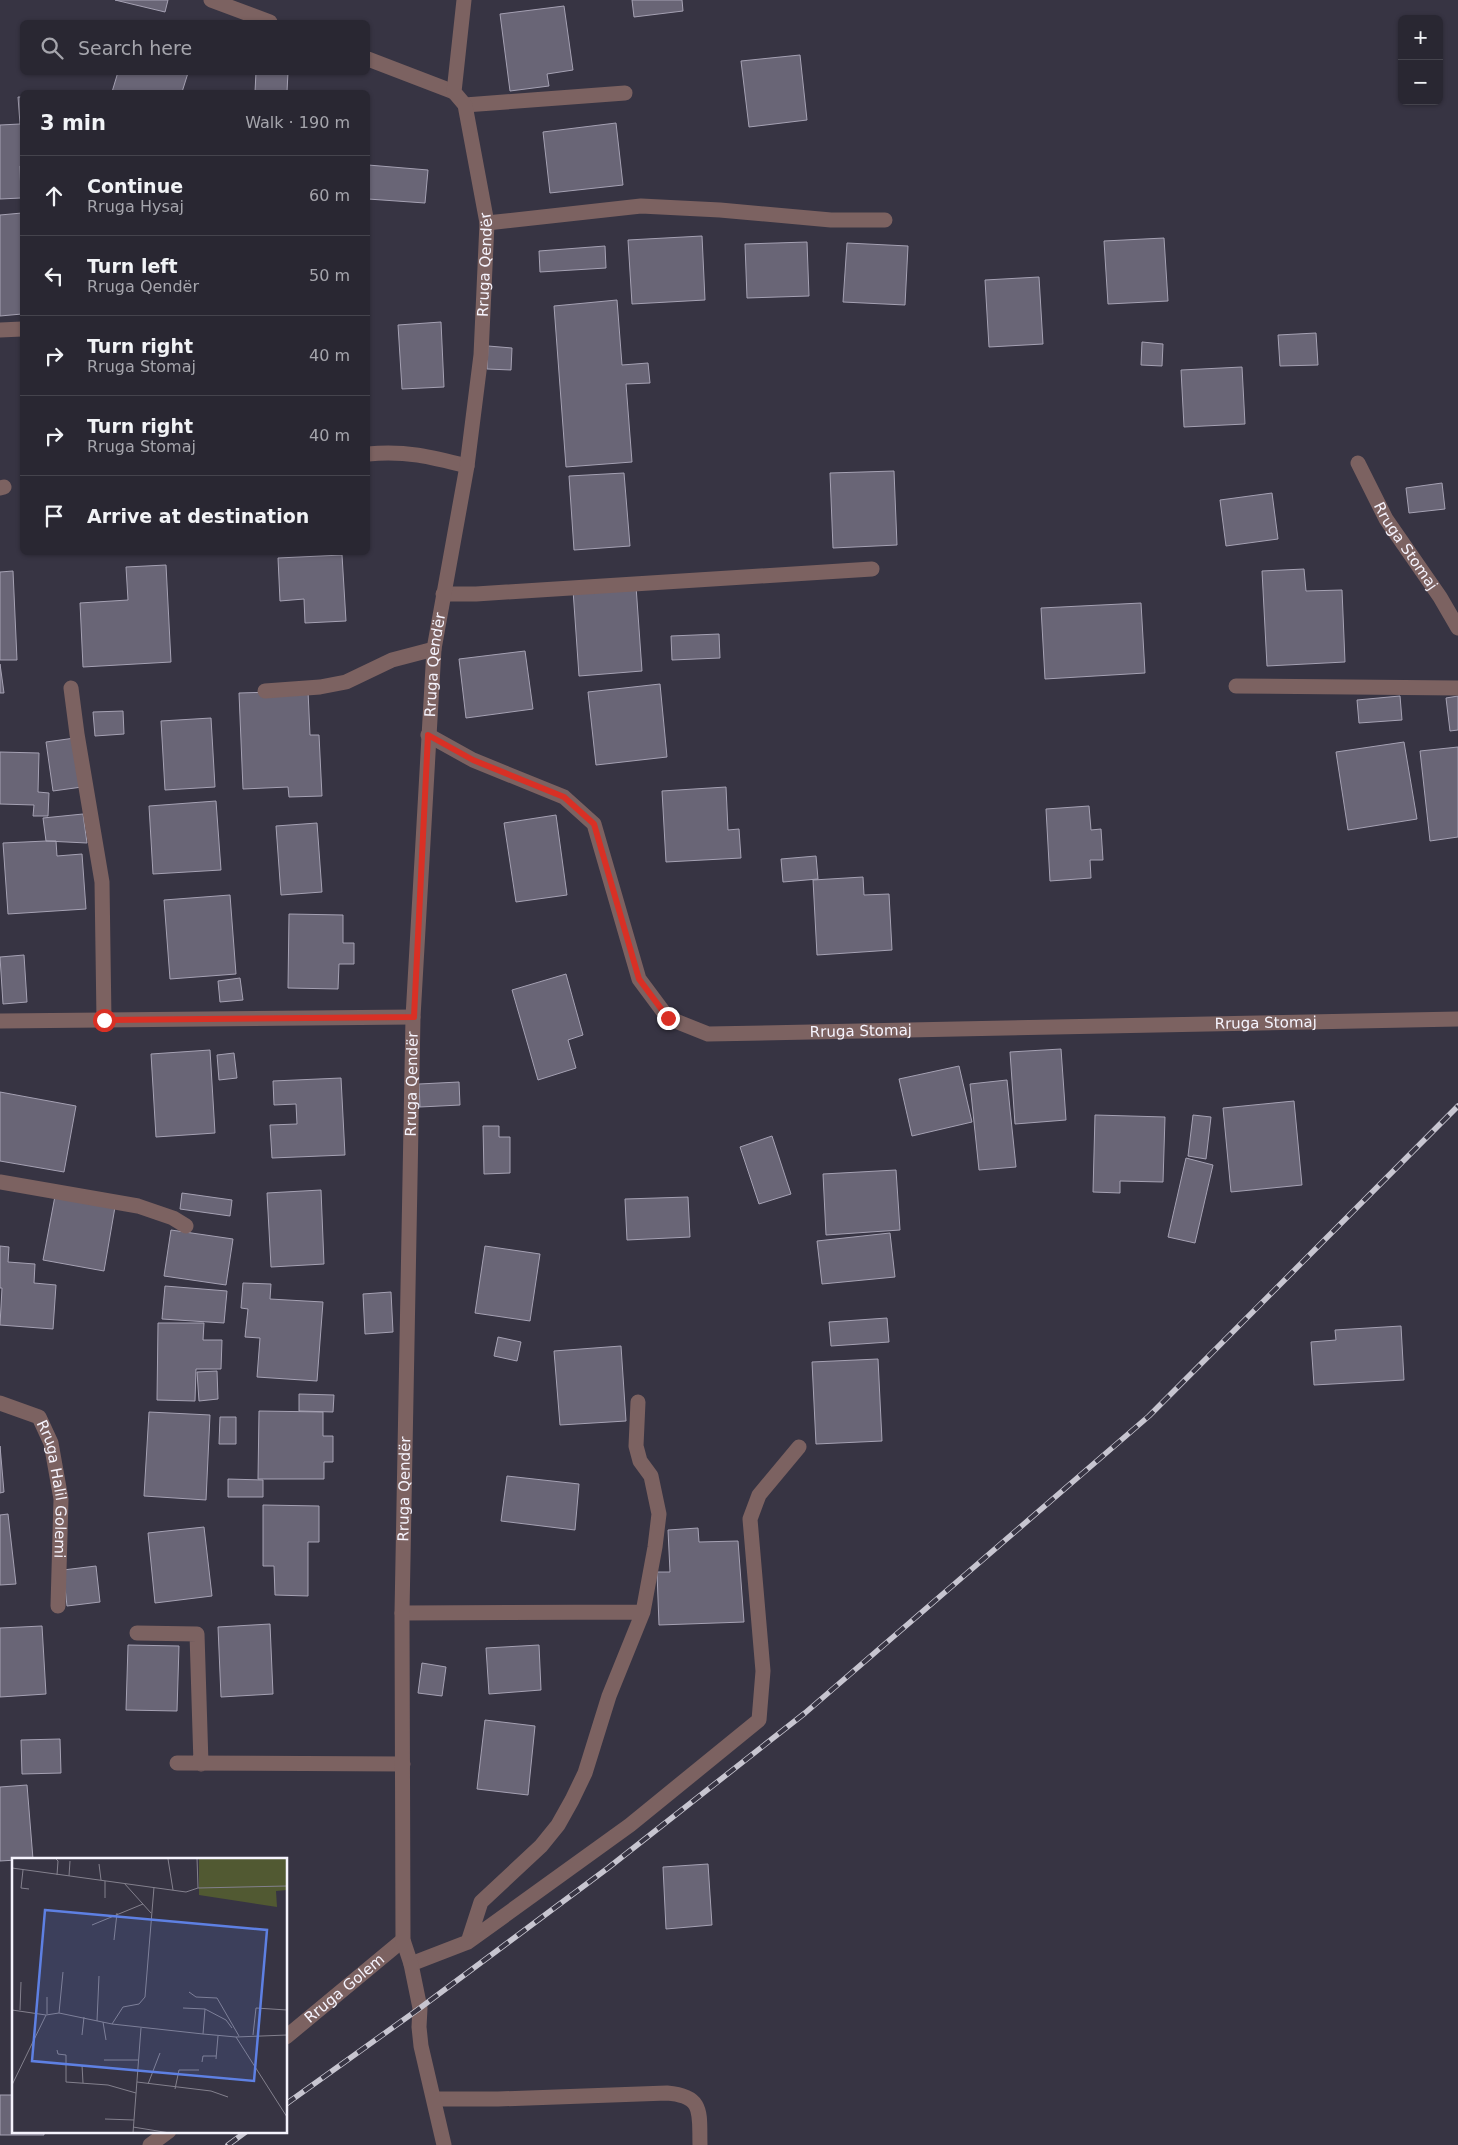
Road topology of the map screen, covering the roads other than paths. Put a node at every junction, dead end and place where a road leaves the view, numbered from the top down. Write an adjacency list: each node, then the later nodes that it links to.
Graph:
1 (210, 0): 3 (street)
2 (464, 0): 5 (street)
3 (265, 20)
4 (370, 61): 5 (street)
5 (454, 92): 7 (street, Rruga Qendër)
6 (625, 93): 7 (street)
7 (465, 105): 9 (street, Rruga Qendër)
8 (885, 220): 9 (street)
9 (487, 222): 14 (street, Rruga Qendër)
10 (20, 329): 11 (street)
11 (0, 330)
12 (370, 454): 14 (street)
13 (1358, 463): 17 (street, Rruga Stomaj)
14 (467, 466): 16 (street, Rruga Qendër)
15 (872, 569): 16 (street)
16 (443, 594): 18 (street, Rruga Qendër)
17 (1458, 628)
18 (434, 649): 22 (street); 23 (street, Rruga Qendër)
19 (1236, 686): 21 (street)
20 (71, 688): 26 (street)
21 (1458, 688)
22 (265, 691)
23 (428, 735): 24 (street, Rruga Qendër); 25 (street, Rruga Stomaj)
24 (414, 1017): 26 (street); 35 (street, Rruga Qendër)
25 (1458, 1018)
26 (104, 1020): 27 (street)
27 (0, 1021)
28 (0, 1182): 29 (street)
29 (186, 1226)
30 (638, 1402): 34 (street)
31 (0, 1403): 33 (street, Rruga Halil Golemi)
32 (799, 1447): 41 (street)
33 (58, 1606)
34 (643, 1612): 35 (street); 41 (street)
35 (402, 1613): 39 (street, Rruga Qendër)
36 (137, 1633): 38 (street)
37 (177, 1764): 38 (street)
38 (201, 1764): 39 (street)
39 (403, 1764): 40 (street, Rruga Qendër)
40 (403, 1940): 42 (street, Rruga Qendër); 43 (street, Rruga Golem)
41 (468, 1942): 42 (street)
42 (411, 1964): 44 (street, Rruga Qendër)
43 (288, 2035)
44 (435, 2099): 47 (street, Rruga Qendër); 48 (street)
45 (167, 2132): 46 (street)
46 (150, 2145)
47 (444, 2145)
48 (700, 2145)

